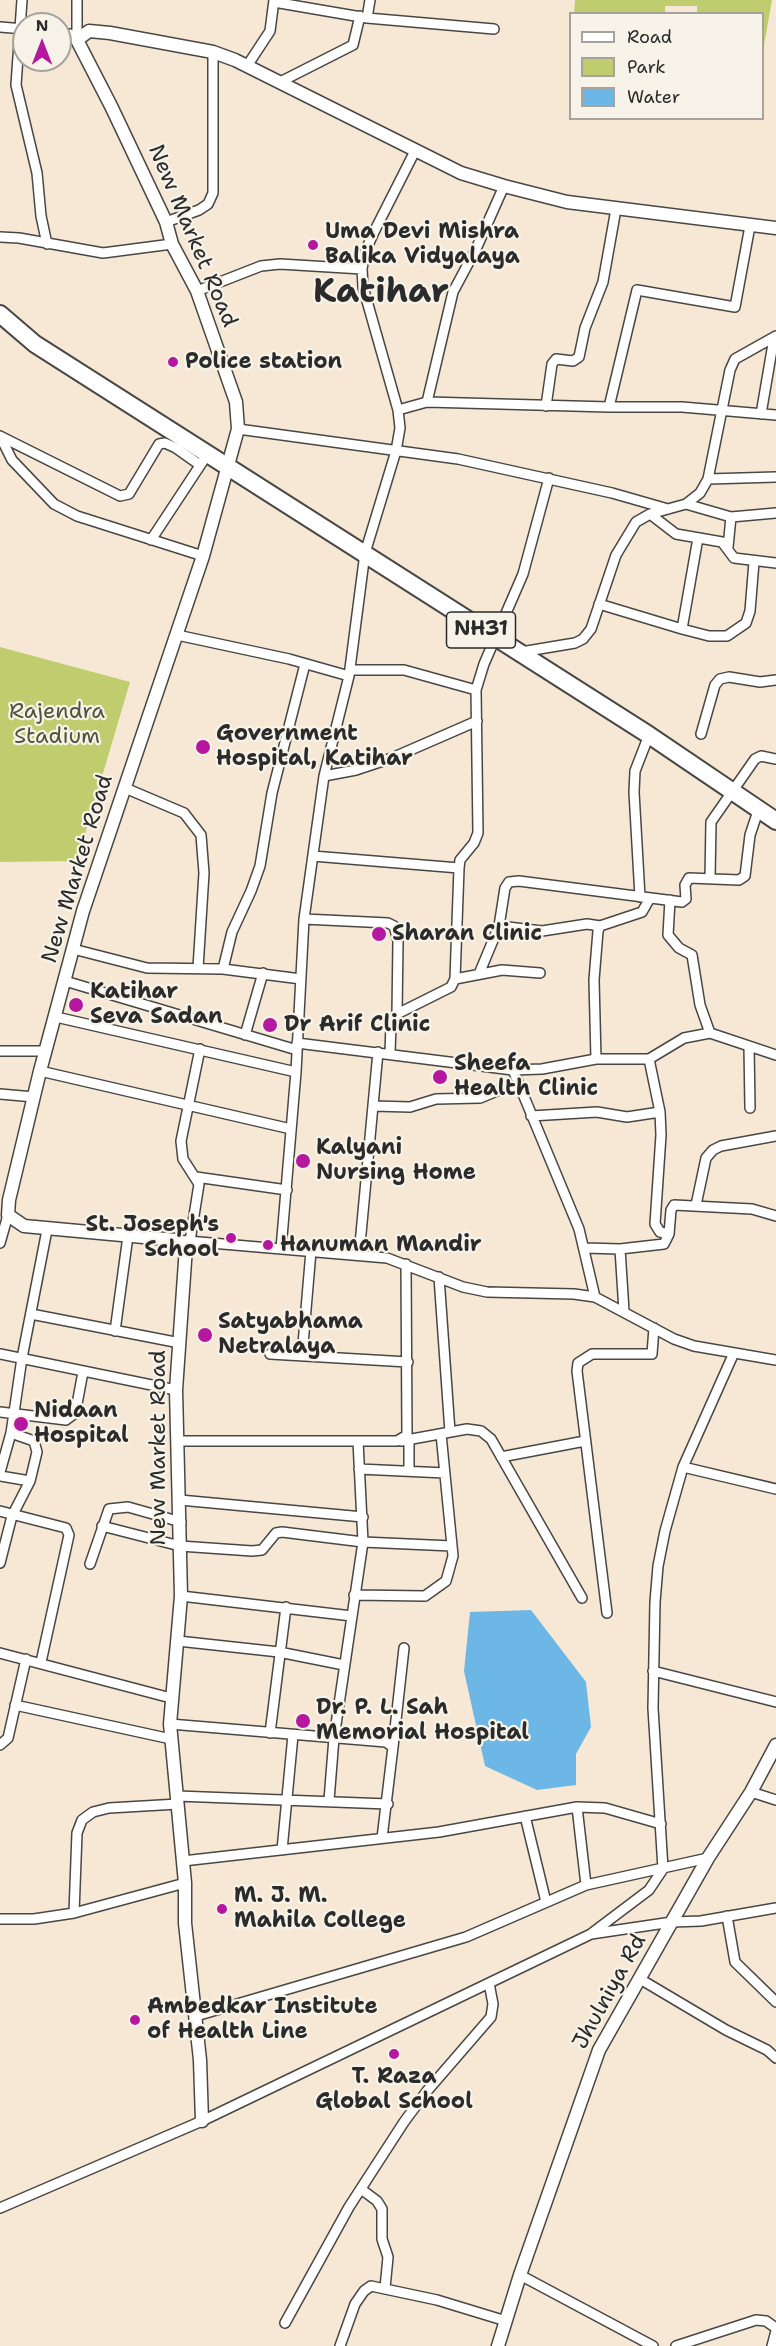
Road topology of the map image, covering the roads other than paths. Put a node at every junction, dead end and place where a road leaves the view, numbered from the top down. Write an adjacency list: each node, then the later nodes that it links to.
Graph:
1 (77, 0): 7 (street)
2 (370, 0): 4 (street)
3 (274, 1): 4 (street); 9 (street)
4 (364, 17): 5 (street); 11 (street)
5 (494, 29)
6 (72, 37): 7 (street)
7 (77, 38): 8 (street); 15 (street, New Market Road)
8 (213, 52): 9 (street); 15 (street)
9 (247, 66): 11 (street)
10 (17, 72): 19 (street)
11 (280, 82): 12 (street)
12 (415, 151): 13 (street); 21 (street)
13 (504, 186): 14 (street); 25 (street)
14 (616, 209): 16 (street); 26 (street)
15 (166, 222): 20 (street, New Market Road)
16 (750, 226): 17 (street); 27 (street)
17 (776, 228)
18 (0, 237): 19 (street)
19 (47, 244): 20 (street)
20 (172, 244): 22 (street, New Market Road)
21 (362, 269): 22 (street); 29 (street)
22 (198, 291): 32 (street, New Market Road)
23 (0, 314): 35 (highway, NH31)
24 (775, 337): 28 (street); 30 (street)
25 (427, 402): 26 (street); 29 (street)
26 (546, 406): 27 (street)
27 (609, 408): 28 (street)
28 (722, 409): 30 (street); 39 (street)
29 (398, 410): 34 (street)
30 (761, 414): 31 (street)
31 (776, 415)
32 (238, 429): 34 (street); 36 (street, New Market Road)
33 (0, 436): 35 (street); 46 (street)
34 (396, 451): 38 (street); 48 (street)
35 (204, 460): 36 (highway, NH31); 46 (street)
36 (228, 465): 48 (highway, NH31); 49 (street, New Market Road)
37 (776, 477): 39 (street)
38 (549, 478): 41 (street); 55 (street)
39 (708, 479): 40 (street)
40 (686, 504): 41 (street); 44 (street)
41 (668, 509): 43 (street)
42 (776, 513): 44 (street)
43 (650, 514): 45 (street); 52 (street)
44 (731, 517): 47 (street)
45 (698, 537): 47 (street); 53 (street)
46 (151, 540): 49 (street)
47 (728, 547): 50 (street)
48 (364, 553): 55 (highway, NH31); 58 (street)
49 (203, 556): 54 (street, New Market Road)
50 (754, 562): 51 (street); 53 (street)
51 (776, 563)
52 (599, 603): 53 (street); 56 (street)
53 (681, 629)
54 (177, 635): 57 (street); 66 (street, New Market Road)
55 (495, 639): 56 (highway, NH31); 60 (street)
56 (518, 653): 63 (highway, NH31)
57 (305, 664): 58 (street); 81 (street)
58 (349, 673): 60 (street); 65 (street)
59 (776, 680): 62 (street)
60 (476, 690): 61 (street)
61 (477, 721): 65 (street); 71 (street)
62 (701, 734)
63 (650, 735): 67 (highway, NH31); 73 (street)
64 (776, 759): 67 (street)
65 (324, 776): 70 (street)
66 (125, 788): 79 (street, New Market Road); 80 (street)
67 (733, 790): 68 (highway, NH31); 72 (street)
68 (759, 808): 69 (highway, NH31); 72 (street)
69 (776, 821)
70 (313, 856): 71 (street); 76 (street)
71 (459, 868): 86 (street)
72 (710, 878): 75 (street)
73 (640, 897): 74 (street); 78 (street)
74 (650, 898): 75 (street); 77 (street)
75 (670, 900): 90 (street)
76 (304, 918): 85 (street); 88 (street)
77 (600, 926): 78 (street); 100 (street)
78 (499, 927): 84 (street)
79 (73, 950): 80 (street); 87 (street, New Market Road)
80 (198, 968): 81 (street)
81 (223, 969): 82 (street)
82 (263, 973): 85 (street); 91 (street)
83 (540, 973): 84 (street)
84 (479, 974): 86 (street)
85 (301, 979): 93 (street)
86 (455, 979): 88 (street)
87 (65, 981): 89 (street, New Market Road); 91 (street)
88 (397, 1014): 98 (street)
89 (56, 1017): 94 (street); 96 (street, New Market Road)
90 (711, 1033): 92 (street); 101 (street)
91 (245, 1035): 93 (street)
92 (749, 1046): 99 (street); 110 (street)
93 (297, 1047): 97 (street); 104 (street)
94 (200, 1049): 104 (street); 108 (street)
95 (0, 1051): 96 (street)
96 (46, 1051): 103 (street, New Market Road)
97 (378, 1052): 98 (street); 109 (street)
98 (390, 1053): 102 (street)
99 (776, 1055)
100 (596, 1059): 101 (street); 102 (street)
101 (649, 1059): 111 (street)
102 (513, 1070): 105 (street)
103 (40, 1071): 107 (street, New Market Road); 108 (street)
104 (296, 1071): 113 (street)
105 (519, 1085): 109 (street); 112 (street)
106 (0, 1094): 107 (street)
107 (34, 1097): 117 (street, New Market Road)
108 (188, 1106): 113 (street); 115 (street)
109 (373, 1106): 131 (street)
110 (750, 1108)
111 (660, 1112): 112 (street); 122 (street)
112 (531, 1116): 127 (street)
113 (291, 1129): 116 (street)
114 (776, 1136): 118 (street)
115 (196, 1177): 116 (street); 125 (street)
116 (287, 1190): 128 (street)
117 (4, 1199): 119 (street, New Market Road)
118 (696, 1205): 120 (street); 122 (street)
119 (8, 1215): 121 (street); 126 (street)
120 (776, 1216)
121 (47, 1230): 123 (street); 136 (street)
122 (669, 1234): 129 (street)
123 (128, 1236): 124 (street); 138 (street)
124 (177, 1240): 125 (street); 139 (street, New Market Road)
125 (190, 1241): 128 (street)
126 (0, 1244)
127 (585, 1248): 129 (street); 134 (street)
128 (281, 1249): 130 (street)
129 (620, 1249): 135 (street)
130 (311, 1251): 131 (street); 143 (street)
131 (359, 1255): 132 (street)
132 (406, 1264): 133 (street); 146 (street)
133 (439, 1277): 134 (street); 152 (street)
134 (595, 1297): 135 (street)
135 (624, 1311): 137 (street)
136 (31, 1314): 138 (street); 144 (street)
137 (654, 1328): 142 (street); 157 (street)
138 (115, 1331): 139 (street)
139 (180, 1343): 148 (street, New Market Road)
140 (0, 1354): 144 (street)
141 (270, 1354): 143 (street)
142 (733, 1355): 145 (street); 159 (street)
143 (302, 1356): 146 (street)
144 (22, 1358): 147 (street); 150 (street)
145 (776, 1360)
146 (408, 1362): 156 (street)
147 (83, 1372): 148 (street); 150 (street)
148 (176, 1390): 154 (street, New Market Road)
149 (0, 1412): 150 (street)
150 (12, 1414): 151 (street)
151 (11, 1433): 163 (street); 164 (street)
152 (446, 1433): 153 (street); 158 (street); 162 (street)
153 (409, 1439): 156 (street); 161 (street)
154 (177, 1441): 155 (street); 166 (street, New Market Road)
155 (358, 1441): 156 (street); 160 (street)
156 (397, 1441)
157 (585, 1441): 158 (street); 181 (street)
158 (501, 1457): 179 (street)
159 (683, 1467): 165 (street); 190 (street)
160 (359, 1469): 161 (street); 169 (street)
161 (409, 1471): 162 (street)
162 (445, 1473): 174 (street)
163 (0, 1474): 164 (street)
164 (30, 1481): 168 (street)
165 (776, 1489)
166 (180, 1500): 169 (street); 170 (street, New Market Road)
167 (0, 1511): 168 (street)
168 (12, 1516): 175 (street); 188 (street)
169 (363, 1517): 172 (street)
170 (181, 1522): 171 (street); 173 (street, New Market Road)
171 (102, 1526): 173 (street); 176 (street)
172 (363, 1542): 173 (street); 174 (street); 177 (street)
173 (180, 1546): 178 (street, New Market Road)
174 (452, 1546): 177 (street)
175 (0, 1561)
176 (90, 1564)
177 (354, 1595): 182 (street)
178 (181, 1596): 180 (street); 183 (street, New Market Road)
179 (582, 1598)
180 (286, 1607): 182 (street); 185 (street)
181 (608, 1613)
182 (352, 1616): 189 (street)
183 (178, 1641): 185 (street); 191 (street, New Market Road)
184 (404, 1648): 201 (street)
185 (279, 1652): 189 (street); 195 (street)
186 (0, 1653): 187 (street)
187 (26, 1659): 188 (street); 193 (street)
188 (41, 1662): 191 (street)
189 (344, 1665): 197 (street)
190 (652, 1671): 192 (street); 210 (street)
191 (171, 1698): 194 (street, New Market Road)
192 (776, 1702)
193 (15, 1705): 198 (street); 199 (street)
194 (170, 1724): 195 (street); 198 (street, New Market Road)
195 (270, 1733): 196 (street)
196 (293, 1735): 197 (street); 203 (street)
197 (334, 1738): 201 (street); 205 (street)
198 (171, 1739): 204 (street, New Market Road)
199 (0, 1745)
200 (776, 1745): 202 (street, Jhulniya Rd)
201 (393, 1747): 207 (street)
202 (751, 1792): 206 (street); 213 (street, Jhulniya Rd)
203 (287, 1798): 204 (street); 205 (street); 212 (street)
204 (178, 1800): 214 (street, New Market Road); 220 (street)
205 (329, 1800): 207 (street)
206 (776, 1800)
207 (388, 1804): 211 (street)
208 (577, 1807): 209 (street); 210 (street); 217 (street)
209 (525, 1816): 211 (street); 218 (street)
210 (661, 1824): 215 (street)
211 (382, 1838): 212 (street)
212 (282, 1850): 214 (street)
213 (708, 1858): 215 (street); 223 (street, Jhulniya Rd)
214 (183, 1861): 216 (street, New Market Road)
215 (663, 1869): 217 (street); 224 (street)
216 (185, 1883): 220 (street); 228 (street, New Market Road)
217 (586, 1885): 218 (street)
218 (546, 1902): 228 (street)
219 (776, 1908): 221 (street)
220 (74, 1913): 222 (street)
221 (727, 1916): 223 (street); 227 (street)
222 (0, 1919)
223 (672, 1922): 224 (street); 225 (street, Jhulniya Rd)
224 (591, 1934): 226 (street)
225 (640, 1979): 229 (street); 233 (street, Jhulniya Rd)
226 (489, 1983): 230 (street); 231 (street)
227 (776, 2002)
228 (196, 2016): 230 (street, New Market Road)
229 (776, 2058)
230 (202, 2121): 232 (street)
231 (361, 2189): 234 (street); 236 (street)
232 (0, 2208)
233 (520, 2275): 235 (street, Jhulniya Rd); 240 (street)
234 (385, 2288): 235 (street); 238 (street)
235 (506, 2320): 239 (street, Jhulniya Rd)
236 (285, 2323)
237 (776, 2330): 241 (street); 242 (street)
238 (339, 2346)
239 (498, 2346)
240 (653, 2346)
241 (676, 2346)
242 (772, 2346)

